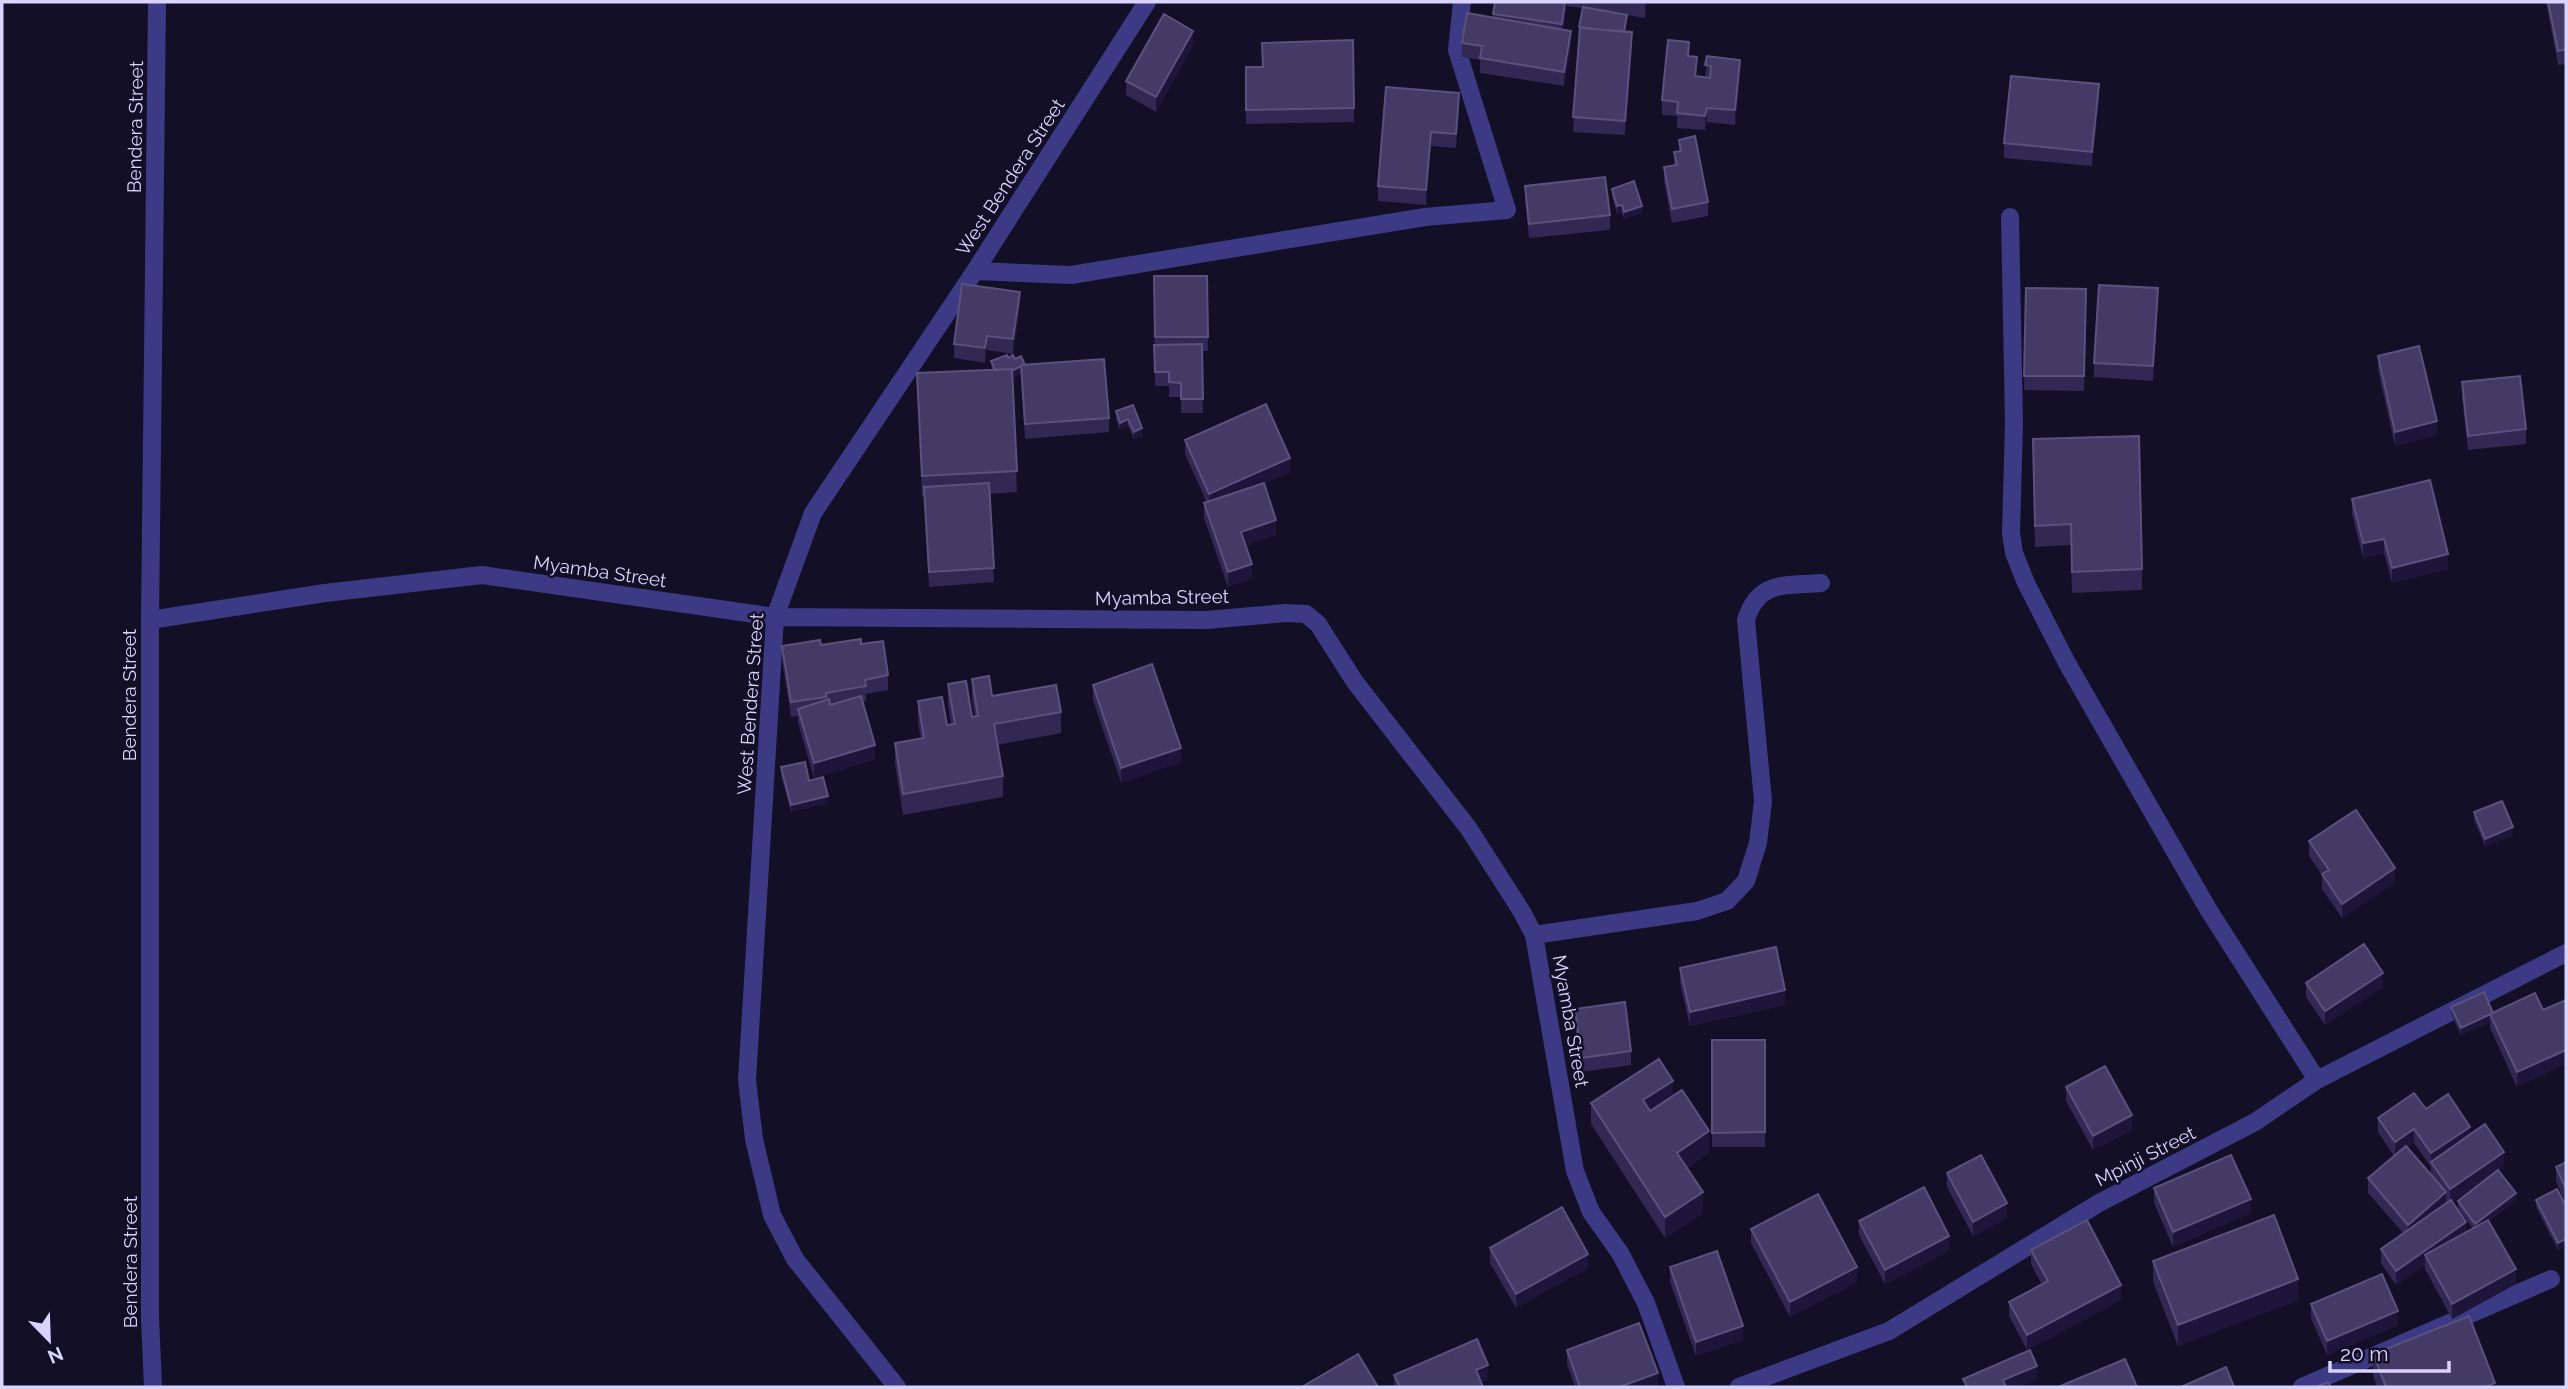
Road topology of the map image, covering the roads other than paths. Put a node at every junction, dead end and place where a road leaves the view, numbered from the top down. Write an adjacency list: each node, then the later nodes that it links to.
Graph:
1 (157, 2): 8 (street, Bendera Street)
2 (1147, 2): 5 (street, West Bendera Street)
3 (1462, 2): 5 (street)
4 (2010, 217): 11 (street)
5 (975, 271): 7 (street, West Bendera Street)
6 (1821, 583): 9 (street)
7 (775, 617): 8 (street, Myamba Street); 9 (street, Myamba Street); 14 (street, West Bendera Street)
8 (150, 620): 13 (street, Bendera Street)
9 (1534, 935): 15 (street, Myamba Street)
10 (2566, 953): 11 (street, Mpinji Street)
11 (2317, 1080): 16 (street, Mpinji Street)
12 (2551, 1279): 17 (street)
13 (153, 1387)
14 (897, 1387)
15 (1676, 1387)
16 (1739, 1387)
17 (2302, 1387)

